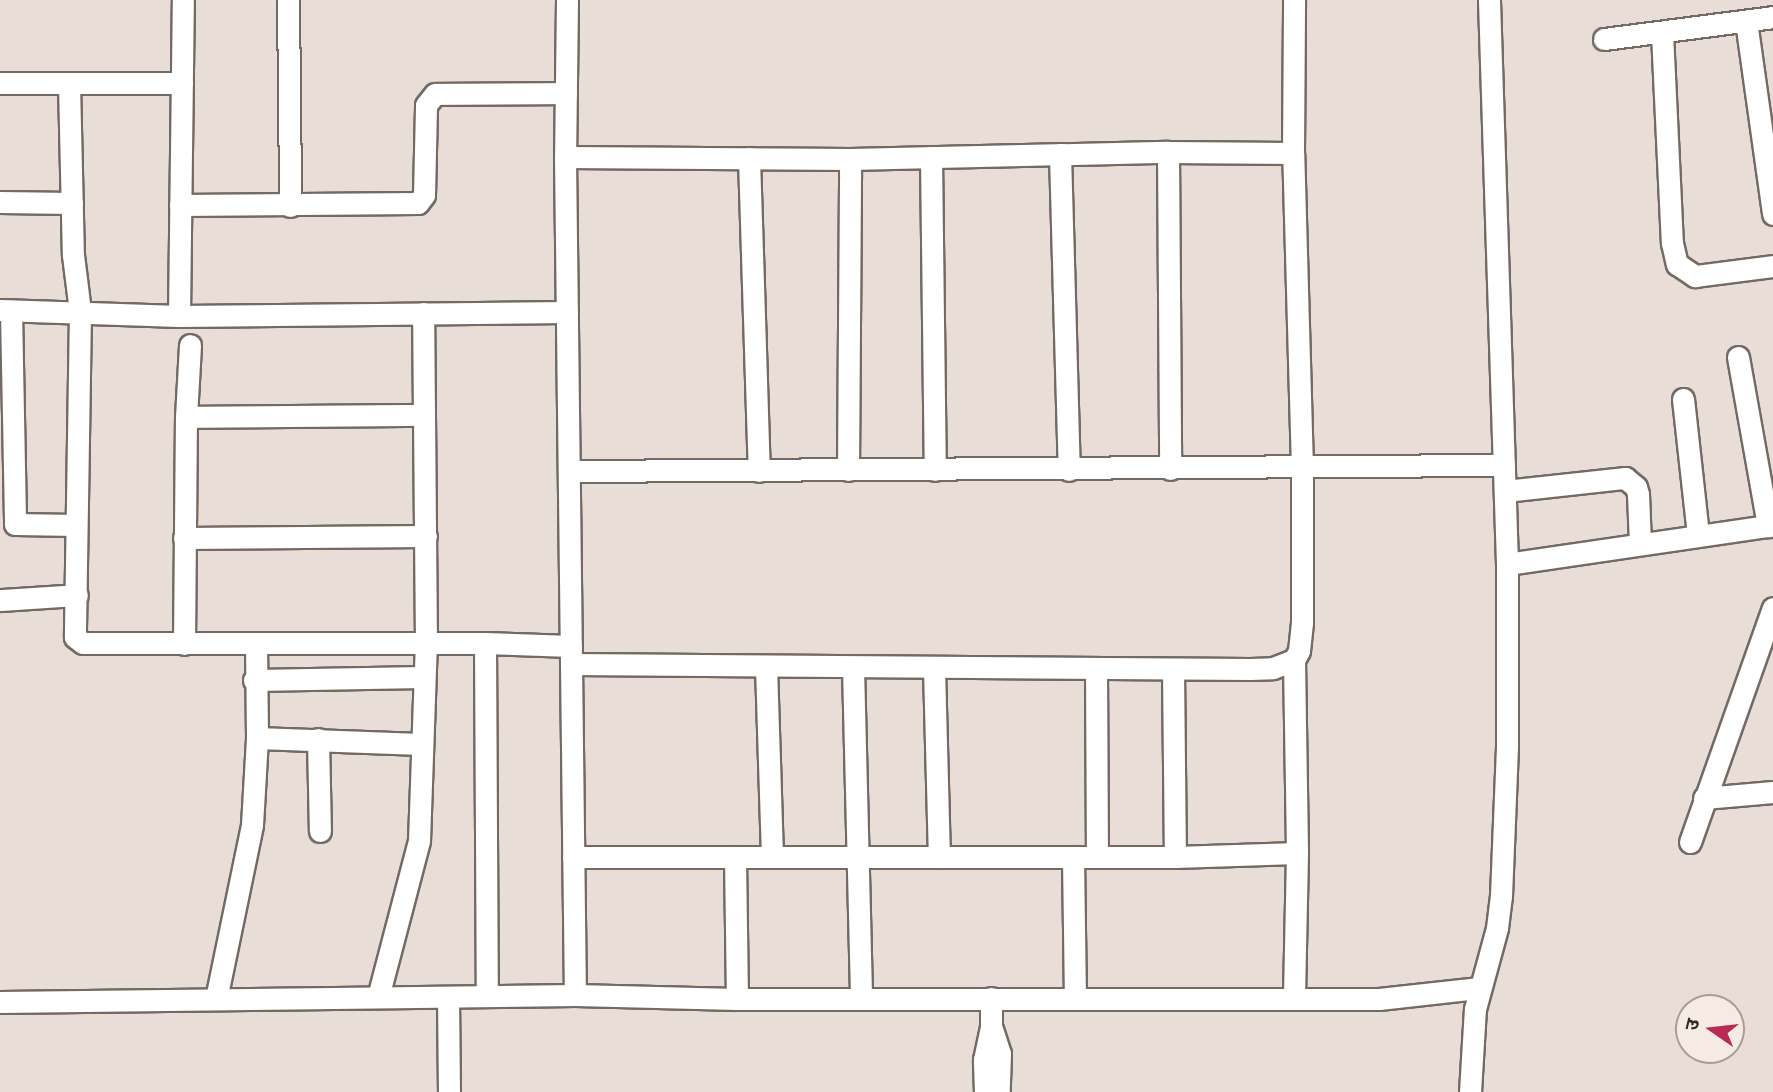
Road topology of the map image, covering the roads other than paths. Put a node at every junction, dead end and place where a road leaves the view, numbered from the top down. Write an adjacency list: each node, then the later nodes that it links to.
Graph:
1 (183, 0): 12 (street)
2 (288, 0): 24 (street)
3 (567, 0): 13 (street)
4 (1294, 0): 15 (street)
5 (1489, 0): 37 (street)
6 (1773, 17): 7 (street)
7 (1746, 21): 8 (street); 25 (street)
8 (1662, 33): 9 (street); 26 (street)
9 (1604, 39)
10 (0, 83): 11 (street)
11 (69, 83): 12 (street); 22 (street)
12 (182, 83): 23 (street)
13 (566, 93): 17 (street); 24 (street)
14 (1168, 152): 15 (street); 16 (street); 39 (street)
15 (1293, 153): 38 (street)
16 (1060, 155): 18 (street); 42 (street)
17 (565, 157): 19 (street); 29 (street)
18 (932, 157): 20 (street); 41 (street)
19 (749, 158): 20 (street); 44 (street)
20 (850, 159): 40 (street)
21 (0, 202): 22 (street)
22 (72, 202): 28 (street)
23 (180, 205): 24 (street); 31 (street)
24 (290, 206)
25 (1773, 214)
26 (1773, 266)
27 (6, 311): 28 (street); 46 (street)
28 (80, 311): 31 (street); 47 (street)
29 (567, 312): 30 (street); 43 (street)
30 (423, 313): 31 (street); 35 (street)
31 (179, 316)
32 (190, 345): 36 (street)
33 (1738, 357): 48 (street)
34 (1684, 398): 49 (street)
35 (424, 415): 36 (street); 50 (street)
36 (186, 417): 51 (street)
37 (1504, 465): 38 (street); 45 (street)
38 (1302, 468): 39 (street); 63 (street)
39 (1170, 469): 42 (street)
40 (848, 470): 41 (street); 44 (street)
41 (935, 470): 42 (street)
42 (1069, 470)
43 (569, 471): 44 (street); 62 (street)
44 (759, 471)
45 (1505, 491): 52 (street); 53 (street)
46 (8, 524): 47 (street)
47 (76, 525): 54 (street)
48 (1771, 526): 49 (street)
49 (1698, 535): 52 (street)
50 (426, 536): 51 (street); 60 (street)
51 (184, 538): 57 (street)
52 (1640, 544): 53 (street)
53 (1507, 564): 87 (street)
54 (77, 595): 55 (street); 57 (street)
55 (0, 600)
56 (1773, 608): 61 (street)
57 (184, 643): 59 (street)
58 (485, 643): 60 (street); 62 (street); 89 (street)
59 (256, 644): 60 (street); 70 (street)
60 (426, 644): 69 (street)
61 (1765, 654): 75 (street)
62 (571, 655): 64 (street); 86 (street)
63 (1294, 660): 68 (street); 78 (street)
64 (766, 666): 65 (street); 80 (street)
65 (853, 667): 66 (street); 81 (street)
66 (934, 668): 67 (street); 82 (street)
67 (1096, 669): 68 (street); 84 (street)
68 (1174, 670): 85 (street)
69 (423, 677): 70 (street); 73 (street)
70 (254, 680): 71 (street)
71 (257, 738): 72 (street); 94 (street)
72 (318, 739): 73 (street); 76 (street)
73 (421, 744): 92 (street)
74 (1773, 792): 75 (street)
75 (1704, 798): 77 (street)
76 (320, 831)
77 (1690, 842)
78 (1297, 853): 85 (street); 97 (street)
79 (735, 857): 80 (street); 86 (street); 95 (street)
80 (772, 857): 81 (street)
81 (856, 857): 82 (street); 91 (street)
82 (939, 857): 83 (street)
83 (1073, 857): 84 (street); 93 (street)
84 (1097, 857): 85 (street)
85 (1175, 857)
86 (573, 858): 88 (street)
87 (1479, 988): 97 (street); 103 (street)
88 (575, 995): 89 (street); 95 (street)
89 (487, 996): 90 (street)
90 (448, 997): 92 (street); 100 (street)
91 (861, 997): 95 (street); 96 (street)
92 (379, 998): 94 (street)
93 (1075, 998): 96 (street); 97 (street)
94 (216, 999): 98 (street)
95 (737, 999)
96 (991, 999): 99 (street)
97 (1294, 999)
98 (0, 1002)
99 (991, 1027): 101 (street); 102 (street)
100 (449, 1092)
101 (985, 1092)
102 (999, 1092)
103 (1470, 1092)

